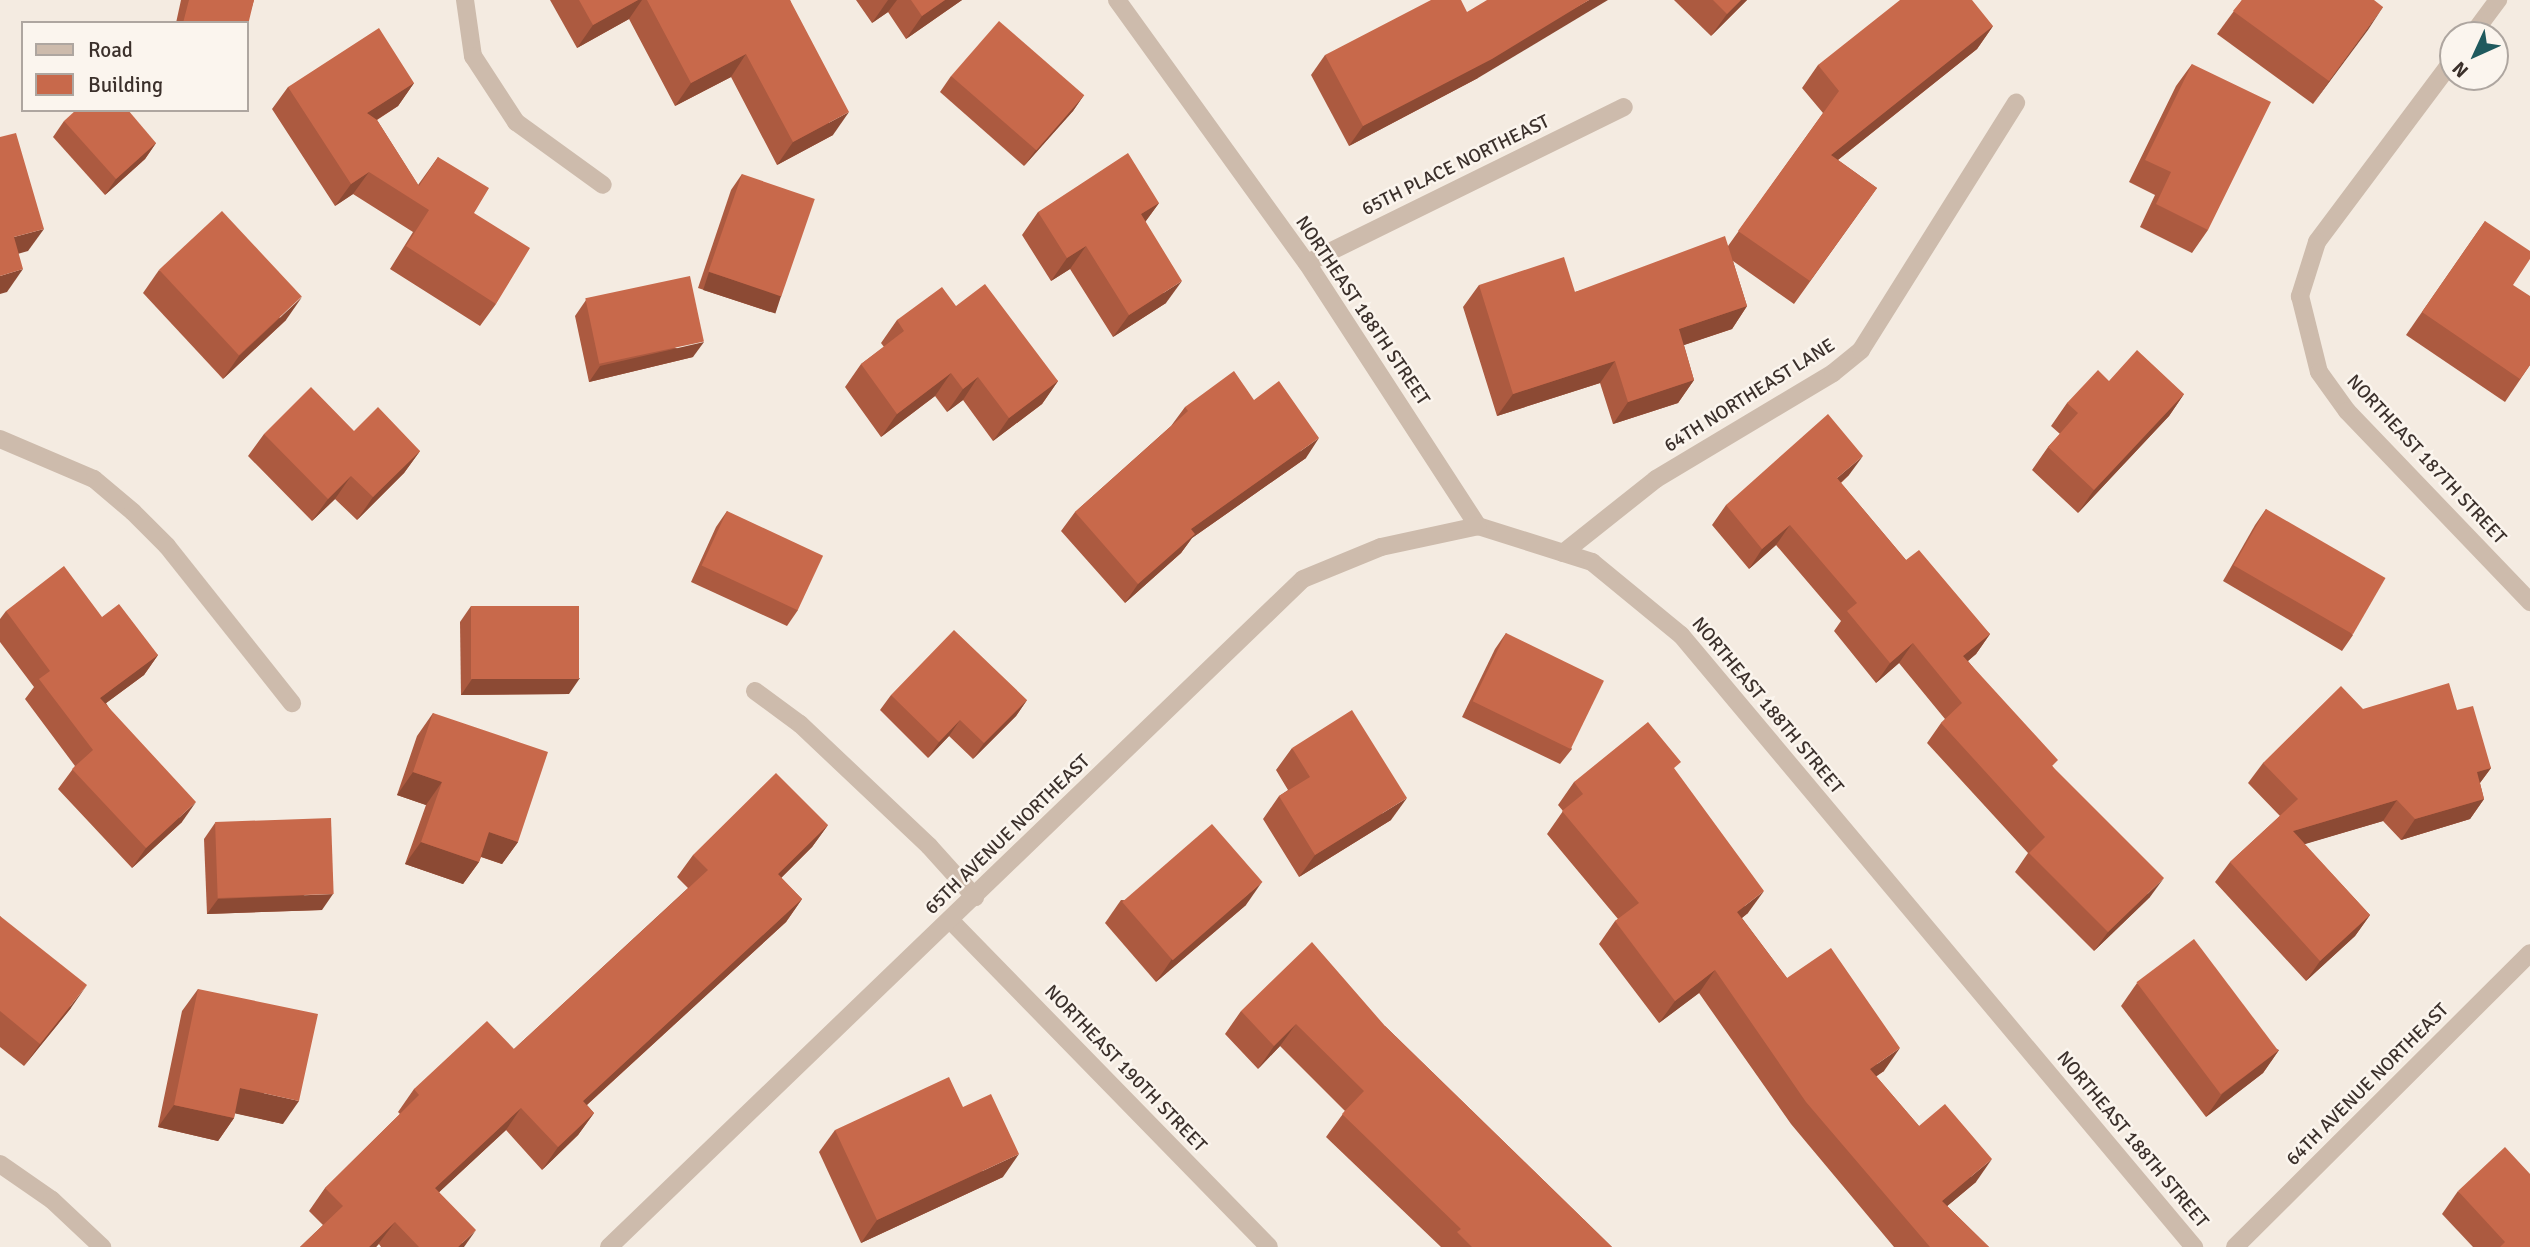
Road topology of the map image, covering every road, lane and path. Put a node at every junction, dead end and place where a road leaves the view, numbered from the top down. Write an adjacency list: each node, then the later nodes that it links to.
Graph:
1 (465, 0): 8 (street)
2 (1117, 0): 9 (street, NORTHEAST 188TH STREET)
3 (2495, 1): 4 (street)
4 (2481, 21)
5 (2439, 79): 13 (street, NORTHEAST 187TH STREET)
6 (2016, 103): 12 (street, 64TH NORTHEAST LANE)
7 (1624, 107): 9 (street, 65TH PLACE NORTHEAST)
8 (603, 185)
9 (1307, 263): 11 (street, NORTHEAST 188TH STREET)
10 (0, 439): 15 (street)
11 (1478, 526): 12 (street, NORTHEAST 188TH STREET); 16 (street, 65TH AVENUE NORTHEAST)
12 (1563, 553): 23 (street, NORTHEAST 188TH STREET)
13 (2530, 601)
14 (755, 691): 16 (street)
15 (292, 703)
16 (975, 897): 17 (street, 65TH AVENUE NORTHEAST)
17 (951, 921): 21 (street, 65TH AVENUE NORTHEAST); 22 (street, NORTHEAST 190TH STREET)
18 (2530, 953): 24 (street, 64TH AVENUE NORTHEAST)
19 (0, 1164): 20 (street)
20 (102, 1247)
21 (609, 1247)
22 (1269, 1247)
23 (2194, 1247)
24 (2235, 1247)

